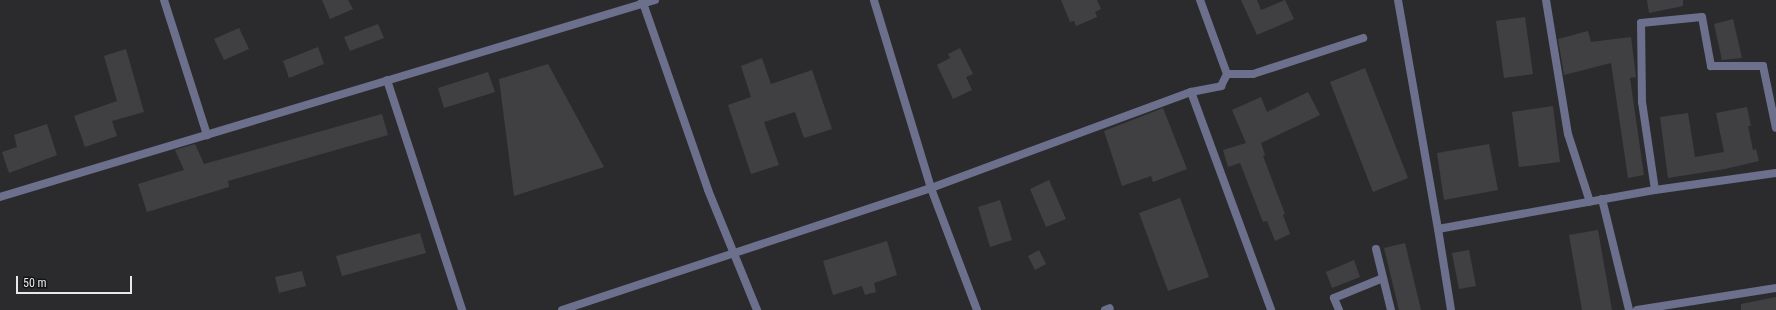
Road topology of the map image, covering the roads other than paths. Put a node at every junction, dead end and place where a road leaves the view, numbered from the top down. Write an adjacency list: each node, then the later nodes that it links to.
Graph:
1 (164, 0): 13 (lane)
2 (655, 0): 7 (lane)
3 (874, 0): 15 (lane)
4 (1200, 0): 9 (lane)
5 (1398, 0): 20 (lane)
6 (1546, 0): 19 (lane)
7 (642, 2): 10 (lane); 22 (lane)
8 (1363, 38): 9 (lane)
9 (1227, 74): 11 (lane)
10 (387, 80): 13 (lane); 26 (lane)
11 (1191, 92): 15 (lane); 30 (lane)
12 (1776, 128): 16 (lane)
13 (207, 135): 17 (lane)
14 (1776, 173): 16 (lane)
15 (931, 188): 22 (lane); 29 (lane)
16 (1656, 190): 18 (lane)
17 (0, 197)
18 (1602, 199): 19 (lane); 34 (lane)
19 (1590, 202): 20 (lane)
20 (1438, 229): 33 (lane)
21 (1376, 249): 23 (lane)
22 (735, 253): 27 (lane); 28 (lane)
23 (1383, 278): 31 (lane); 32 (lane)
24 (1776, 288): 25 (lane)
25 (1676, 307): 35 (lane)
26 (462, 310)
27 (562, 310)
28 (757, 310)
29 (977, 310)
30 (1271, 310)
31 (1340, 310)
32 (1391, 310)
33 (1450, 310)
34 (1629, 310)
35 (1637, 310)

